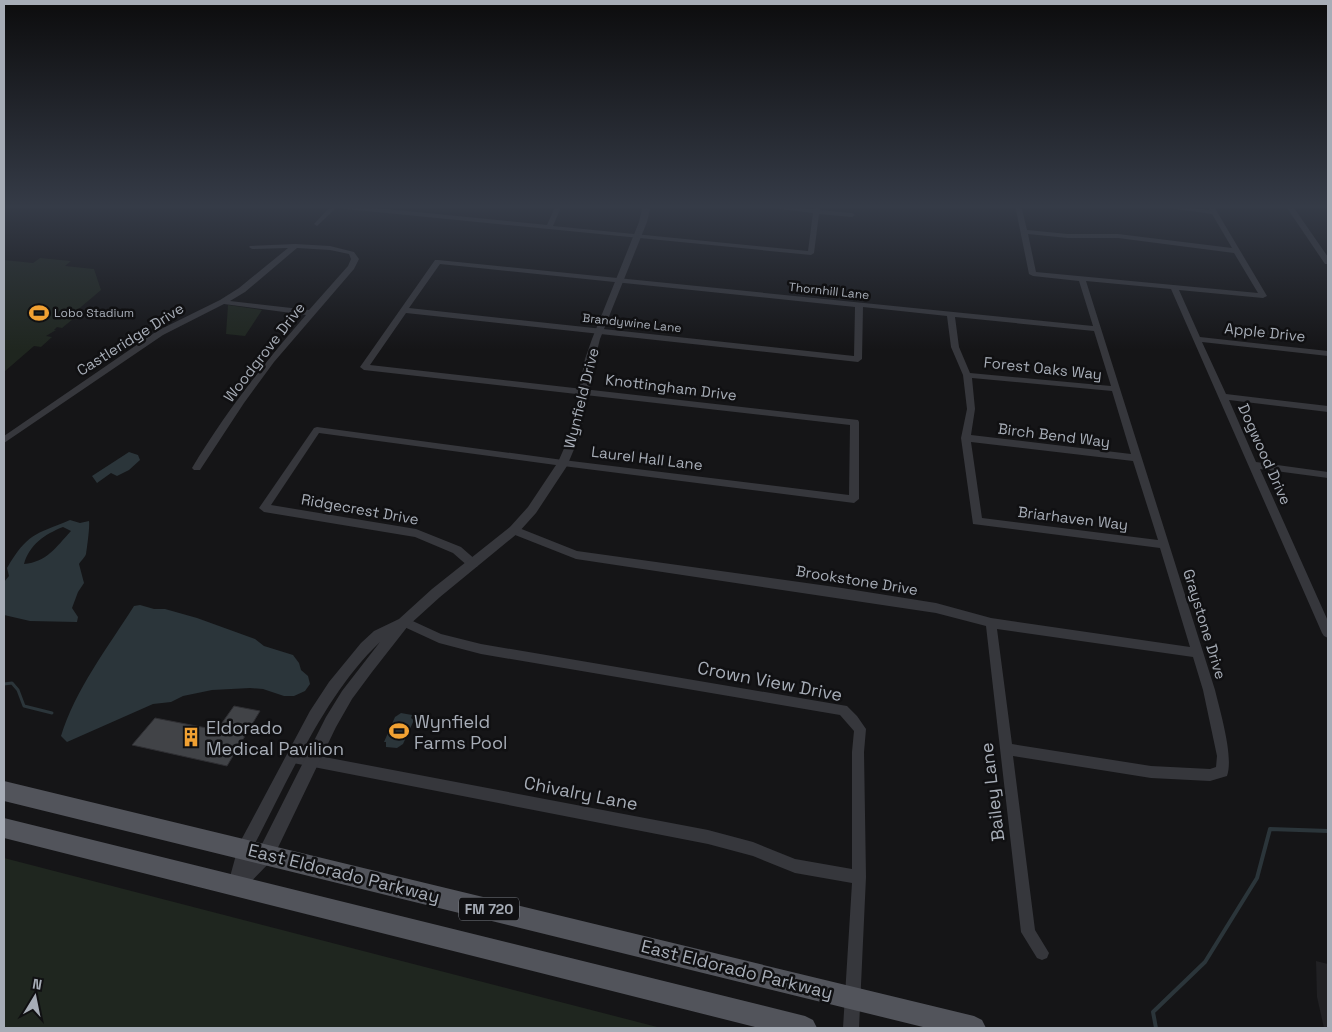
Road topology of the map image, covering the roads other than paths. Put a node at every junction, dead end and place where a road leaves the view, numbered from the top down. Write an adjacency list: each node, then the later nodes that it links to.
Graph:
1 (286, 253): 9 (street, Castleridge Drive)
2 (349, 253): 12 (street, Woodgrove Drive)
3 (631, 253): 7 (street, Wynfield Drive)
4 (1029, 253): 6 (street)
5 (1238, 253): 8 (street)
6 (1082, 279): 8 (street); 14 (street, Graystone Drive)
7 (620, 281): 10 (street, Thornhill Lane); 11 (street, Thornhill Lane); 15 (street, Wynfield Drive)
8 (1174, 288): 16 (street, Dogwood Drive)
9 (223, 302): 12 (street); 24 (street, Castleridge Drive)
10 (859, 305): 13 (street, Thornhill Lane); 15 (street, Brandywine Lane)
11 (404, 310): 15 (street, Brandywine Lane); 20 (street, Knottingham Drive)
12 (311, 313): 28 (street, Woodgrove Drive)
13 (951, 314): 14 (street, Thornhill Lane); 18 (street)
14 (1098, 329): 19 (street, Graystone Drive)
15 (600, 331): 20 (street, Wynfield Drive)
16 (1198, 339): 17 (street, Apple Drive); 21 (street, Dogwood Drive)
17 (1328, 353)
18 (966, 374): 19 (street, Forest Oaks Way); 23 (street)
19 (1117, 389): 25 (street, Graystone Drive)
20 (584, 390): 26 (street, Wynfield Drive); 30 (street, Knottingham Drive)
21 (1224, 397): 22 (street); 27 (street, Dogwood Drive)
22 (1328, 409)
23 (966, 438): 25 (street, Birch Bend Way); 33 (street, Briarhaven Way)
24 (4, 440)
25 (1138, 458): 33 (street, Graystone Drive)
26 (564, 463): 30 (street, Laurel Hall Lane); 31 (street, Laurel Hall Lane); 32 (street, Wynfield Drive)
27 (1254, 465): 29 (street); 37 (street, Dogwood Drive)
28 (197, 468)
29 (1328, 475)
30 (854, 498)
31 (264, 508): 34 (street, Ridgecrest Drive)
32 (514, 530): 34 (street, Wynfield Drive); 36 (street, Brookstone Drive)
33 (1165, 545): 38 (street, Graystone Drive)
34 (473, 564): 35 (street, Wynfield Drive)
35 (404, 622): 40 (street, Wynfield Drive); 41 (street, Wynfield Drive); 46 (street, Crown View Drive)
36 (991, 623): 38 (street, Brookstone Drive); 39 (street, Bailey Lane)
37 (1328, 633)
38 (1198, 653): 39 (street, Graystone Drive)
39 (1006, 749): 48 (street, Bailey Lane)
40 (293, 757): 41 (street, Chivalry Lane); 44 (street, Wynfield Drive)
41 (312, 762): 45 (street, Wynfield Drive); 46 (street, Chivalry Lane)
42 (4, 792): 44 (main road, East Eldorado Parkway / FM 720)
43 (4, 828): 47 (main road, FM 720)
44 (244, 849): 45 (main road, East Eldorado Parkway / FM 720); 47 (street, Wynfield Drive)
45 (266, 854): 47 (street, Wynfield Drive); 49 (main road, East Eldorado Parkway / FM 720)
46 (858, 877): 49 (street, Crown View Drive)
47 (236, 885): 50 (main road, FM 720)
48 (1042, 953)
49 (852, 997): 51 (street, Crown View Drive); 52 (main road, East Eldorado Parkway / FM 720)
50 (805, 1028)
51 (852, 1028)
52 (974, 1028)

